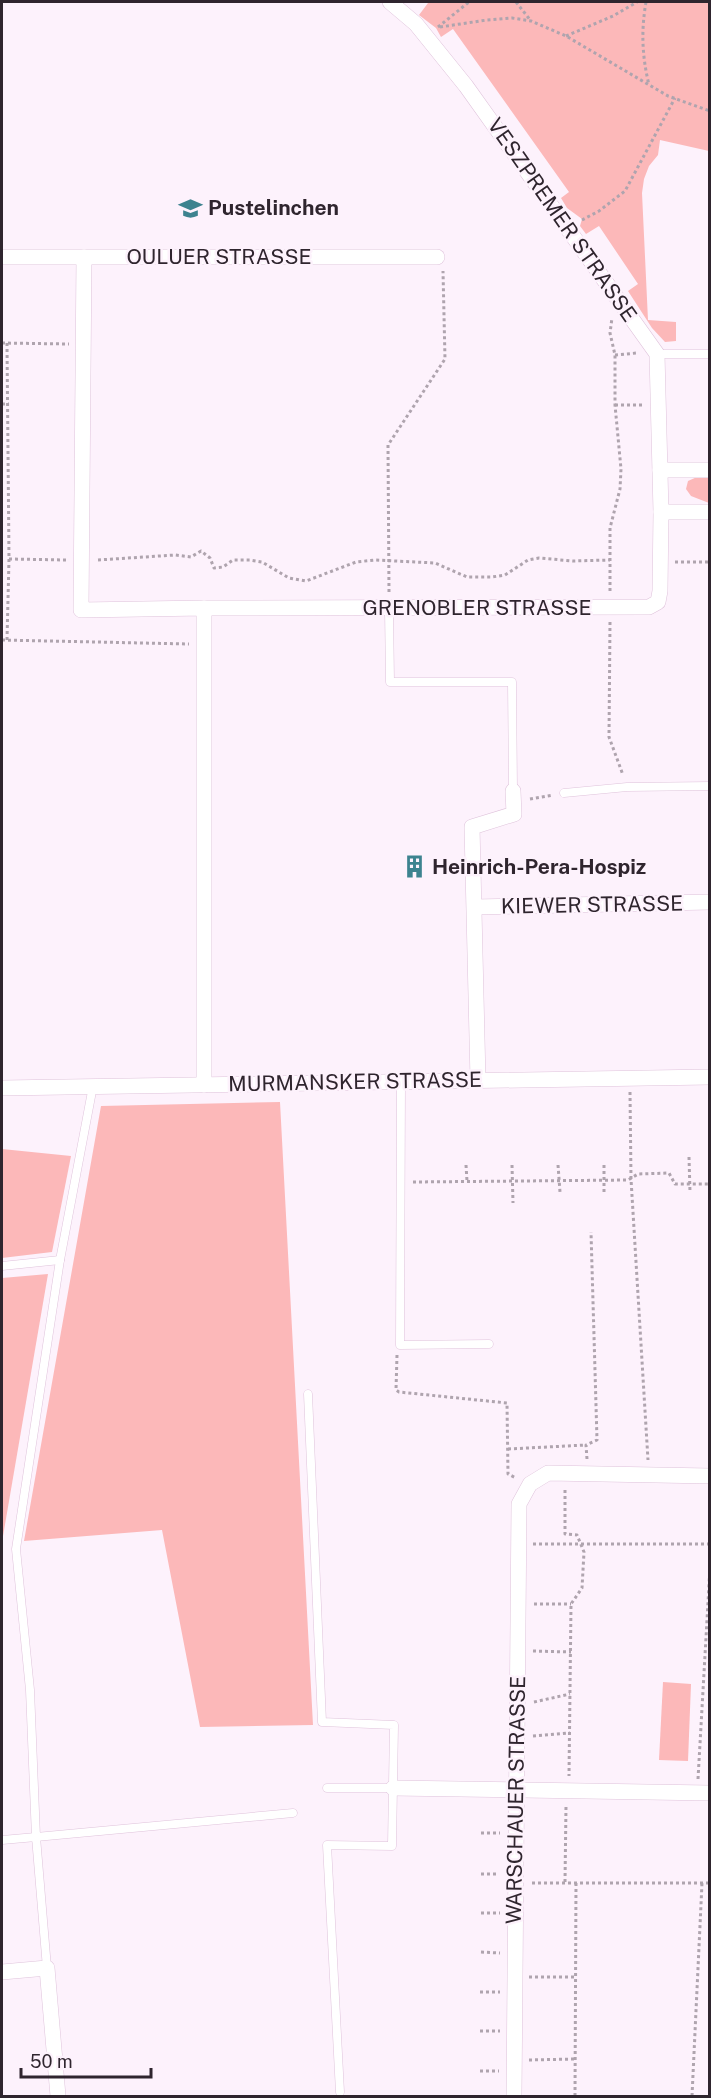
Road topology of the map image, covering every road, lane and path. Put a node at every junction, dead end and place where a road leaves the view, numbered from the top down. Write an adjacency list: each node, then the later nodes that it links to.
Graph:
1 (390, 2): 11 (street, VESZPREMER STRASSE)
2 (468, 2): 6 (path)
3 (516, 2): 6 (path)
4 (637, 2): 7 (path)
5 (646, 2): 8 (path)
6 (531, 21): 7 (path)
7 (566, 36): 8 (path)
8 (649, 85): 9 (path)
9 (675, 98): 10 (path); 11 (path)
10 (710, 111)
11 (568, 227): 20 (street, VESZPREMER STRASSE)
12 (2, 257): 13 (street, OULUER STRASSE)
13 (84, 257): 14 (street, OULUER STRASSE); 18 (street, GRENOBLER STRASSE)
14 (440, 262): 32 (path)
15 (615, 311): 22 (path)
16 (2, 343): 17 (path)
17 (7, 343): 18 (path); 24 (path)
18 (83, 344): 33 (street, GRENOBLER STRASSE)
19 (641, 353): 22 (path)
20 (657, 354): 21 (lane); 25 (street)
21 (710, 354)
22 (615, 355): 26 (path)
23 (2, 404): 24 (path)
24 (9, 404): 31 (path)
25 (659, 404): 26 (path); 27 (street)
26 (615, 405): 34 (path)
27 (660, 470): 28 (street); 29 (street)
28 (710, 470)
29 (661, 512): 30 (street); 36 (street, GRENOBLER STRASSE)
30 (710, 512)
31 (9, 559): 33 (path); 41 (path)
32 (388, 559): 33 (path); 34 (path); 39 (path)
33 (80, 560): 38 (street, GRENOBLER STRASSE)
34 (610, 560): 37 (path)
35 (710, 562): 36 (path)
36 (661, 563): 37 (street, GRENOBLER STRASSE)
37 (610, 607): 39 (street, GRENOBLER STRASSE); 44 (path)
38 (204, 608): 39 (street, GRENOBLER STRASSE); 42 (street)
39 (389, 609): 46 (lane)
40 (2, 640): 41 (path)
41 (7, 640): 42 (path)
42 (203, 645): 52 (street)
43 (710, 786): 44 (lane)
44 (627, 787): 45 (lane)
45 (564, 793): 46 (path)
46 (513, 796): 48 (street, KIEWER STRASSE)
47 (710, 902): 48 (street, KIEWER STRASSE)
48 (475, 907): 50 (street, KIEWER STRASSE)
49 (710, 1077): 50 (street, MURMANSKER STRASSE)
50 (478, 1080): 51 (street, MURMANSKER STRASSE)
51 (401, 1081): 52 (street, MURMANSKER STRASSE); 66 (lane)
52 (204, 1084): 53 (street, MURMANSKER STRASSE)
53 (93, 1086): 54 (street, MURMANSKER STRASSE); 74 (lane)
54 (2, 1088)
55 (630, 1092): 61 (path)
56 (689, 1157): 67 (path)
57 (512, 1165): 65 (path)
58 (558, 1165): 62 (path)
59 (604, 1165): 63 (path)
60 (466, 1166): 64 (path)
61 (631, 1179): 63 (path); 67 (path); 81 (path)
62 (558, 1180): 63 (path); 65 (path); 69 (path)
63 (604, 1180): 70 (path)
64 (467, 1181): 65 (path); 66 (path)
65 (512, 1181): 72 (path)
66 (401, 1182): 77 (lane)
67 (690, 1184): 68 (path); 71 (path)
68 (710, 1184)
69 (560, 1192)
70 (604, 1192)
71 (690, 1192)
72 (513, 1203)
73 (591, 1233): 79 (path)
74 (60, 1260): 75 (lane); 105 (lane)
75 (2, 1266)
76 (489, 1344): 77 (lane)
77 (400, 1345): 80 (path)
78 (308, 1394): 98 (lane)
79 (586, 1445): 80 (path); 82 (path)
80 (508, 1449): 84 (path)
81 (648, 1465)
82 (564, 1473): 83 (street); 84 (street); 87 (path)
83 (710, 1476)
84 (530, 1484): 85 (street, WARSCHAUER STRASSE)
85 (519, 1544): 87 (path); 89 (street, WARSCHAUER STRASSE)
86 (710, 1544): 87 (path)
87 (581, 1545): 90 (path)
88 (710, 1567): 101 (path)
89 (518, 1604): 90 (path); 91 (street, WARSCHAUER STRASSE)
90 (571, 1604): 92 (path)
91 (518, 1651): 92 (path); 94 (street, WARSCHAUER STRASSE)
92 (571, 1652): 93 (path)
93 (570, 1694): 94 (path); 95 (path)
94 (517, 1706): 96 (street, WARSCHAUER STRASSE)
95 (570, 1733): 96 (path); 100 (path)
96 (517, 1738): 99 (street, WARSCHAUER STRASSE)
97 (327, 1788): 98 (lane)
98 (393, 1788): 99 (street); 129 (lane)
99 (516, 1789): 100 (street); 108 (street, WARSCHAUER STRASSE)
100 (567, 1790): 101 (street); 109 (path)
101 (703, 1793)
102 (293, 1814): 105 (lane)
103 (481, 1833): 104 (path)
104 (505, 1833)
105 (36, 1837): 106 (lane); 117 (lane)
106 (2, 1840)
107 (481, 1874): 108 (path)
108 (510, 1879): 109 (path); 119 (street, WARSCHAUER STRASSE)
109 (565, 1882): 110 (path)
110 (576, 1882): 111 (path); 120 (path)
111 (702, 1883): 112 (path); 133 (path)
112 (710, 1883)
113 (481, 1913): 114 (path)
114 (504, 1913)
115 (481, 1952): 116 (path)
116 (504, 1953)
117 (47, 1968): 118 (street); 130 (street)
118 (2, 1972)
119 (514, 1976): 120 (path); 126 (street, WARSCHAUER STRASSE)
120 (575, 1977): 125 (path)
121 (480, 1992): 122 (path)
122 (503, 1992)
123 (480, 2031): 124 (path)
124 (503, 2031)
125 (575, 2059): 126 (path); 132 (path)
126 (514, 2060): 131 (street, WARSCHAUER STRASSE)
127 (480, 2071): 128 (path)
128 (503, 2071)
129 (340, 2092)
130 (58, 2097)
131 (514, 2097)
132 (575, 2097)
133 (692, 2097)

